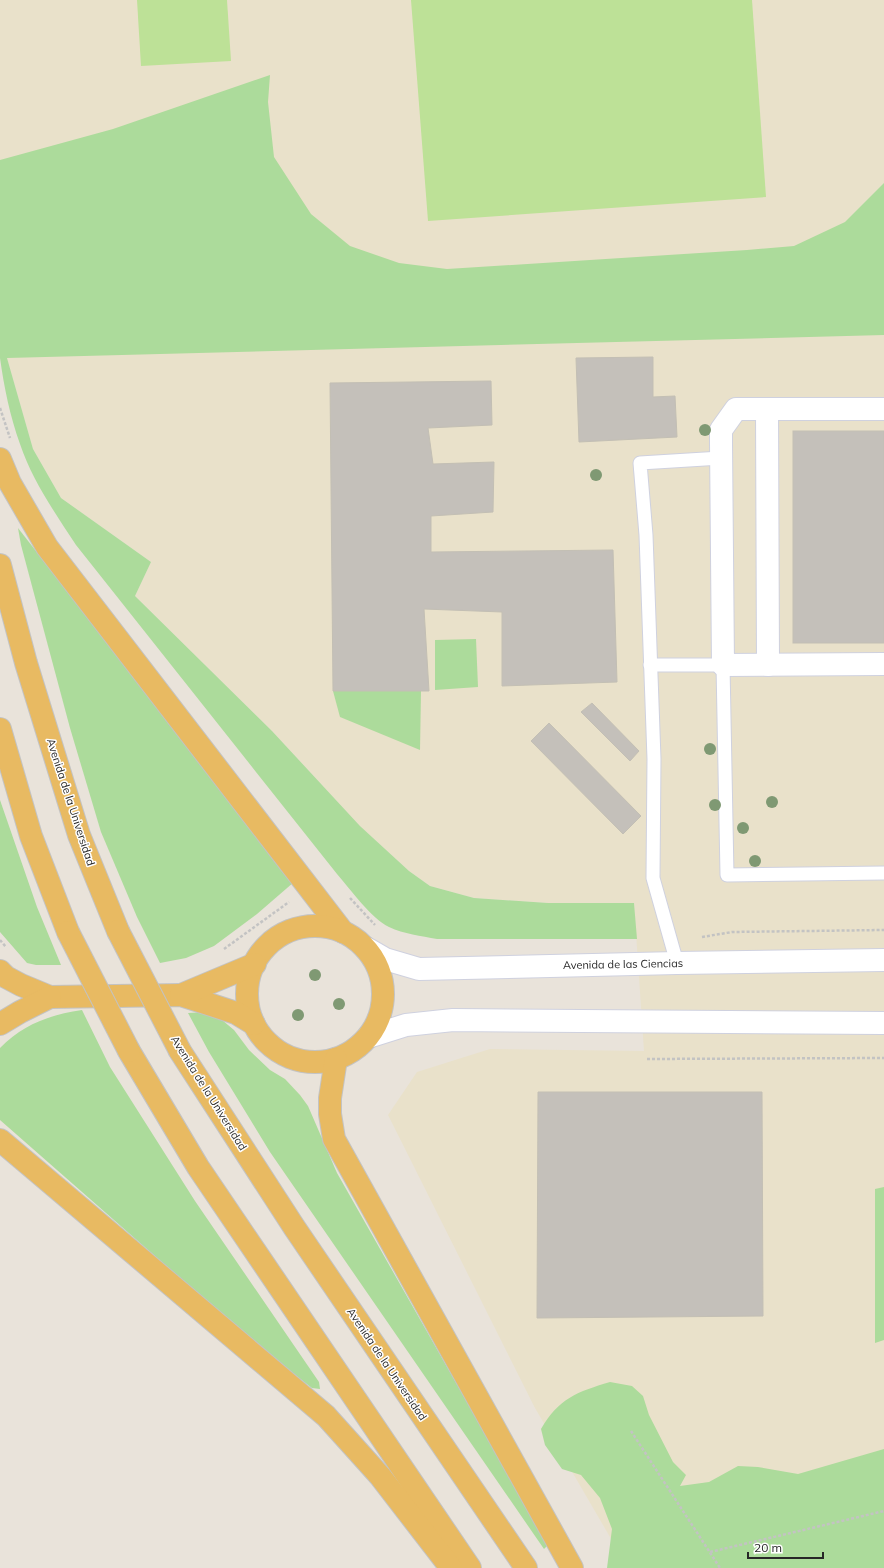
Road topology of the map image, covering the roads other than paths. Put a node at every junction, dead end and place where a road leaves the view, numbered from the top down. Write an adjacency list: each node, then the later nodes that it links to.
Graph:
1 (884, 408): 2 (main road)
2 (767, 409): 4 (main road); 9 (main road)
3 (6, 452): 12 (highway)
4 (721, 458): 7 (lane); 8 (main road)
5 (0, 565): 28 (highway, Avenida de la Universidad, bridge)
6 (884, 664): 9 (main road)
7 (650, 665): 8 (lane); 15 (lane)
8 (723, 665): 9 (main road); 11 (lane)
9 (768, 665)
10 (0, 729): 27 (highway, bridge)
11 (884, 873)
12 (343, 932): 13 (highway); 16 (highway)
13 (366, 948): 15 (main road, Avenida de las Ciencias); 23 (highway)
14 (884, 960): 15 (main road, Avenida de las Ciencias)
15 (677, 963)
16 (255, 964): 18 (highway); 22 (highway)
17 (0, 971): 19 (highway)
18 (181, 995): 19 (highway); 22 (highway)
19 (50, 997): 21 (highway)
20 (884, 1023): 23 (main road)
21 (0, 1024)
22 (254, 1024): 24 (highway)
23 (368, 1037): 24 (highway)
24 (336, 1059): 29 (highway)
25 (0, 1140): 26 (highway)
26 (451, 1568)
27 (470, 1568)
28 (526, 1568)
29 (572, 1568)

